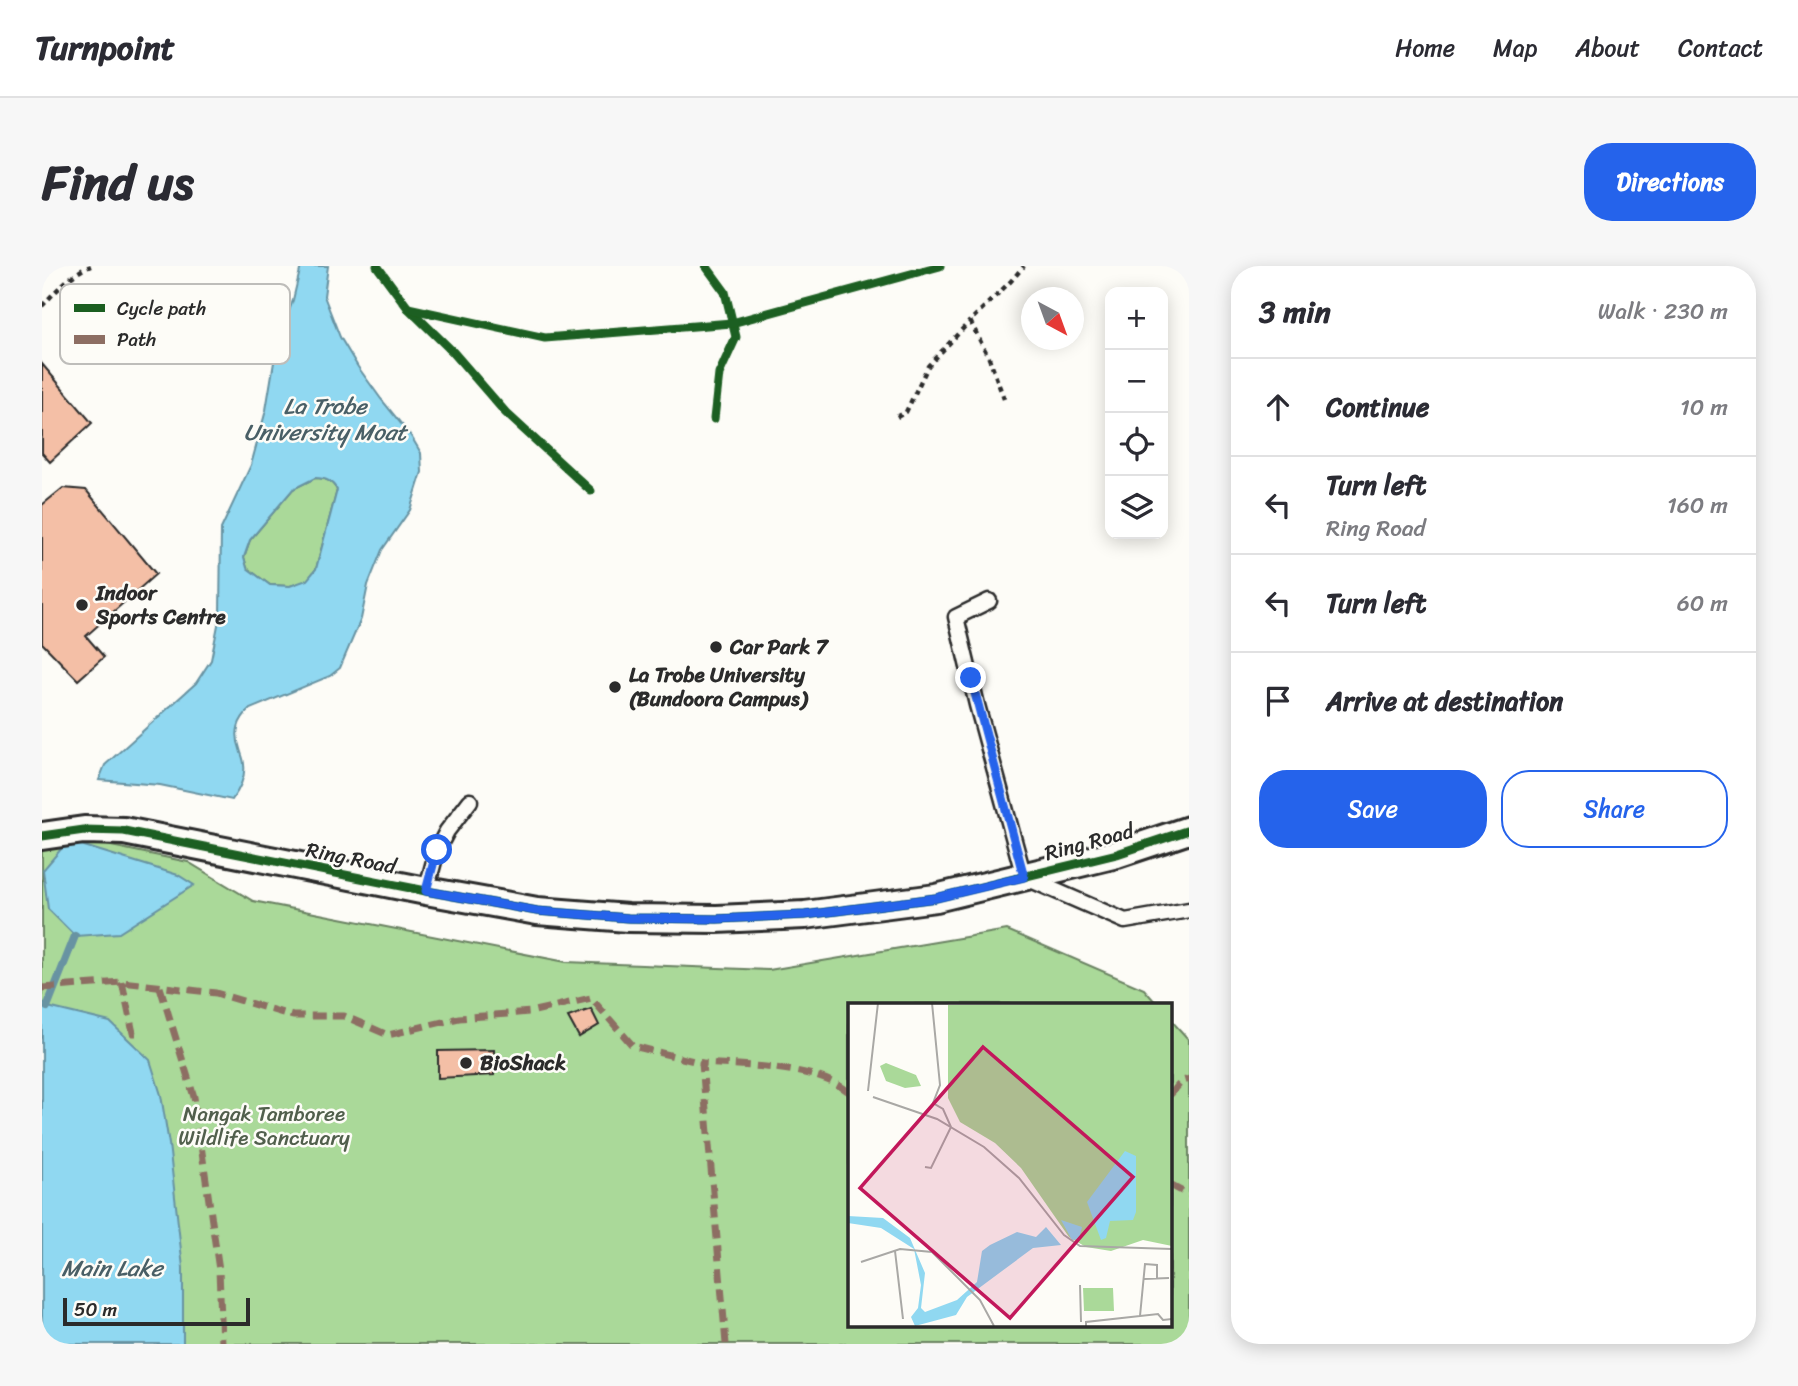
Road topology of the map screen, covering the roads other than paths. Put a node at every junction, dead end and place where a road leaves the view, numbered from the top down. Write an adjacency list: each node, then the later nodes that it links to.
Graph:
1 (989, 601): 5 (lane)
2 (470, 801): 6 (lane)
3 (1189, 830): 5 (street, Ring Road)
4 (42, 836): 6 (street, Ring Road)
5 (1024, 877): 6 (street, Ring Road); 7 (lane)
6 (426, 891)
7 (1189, 910)

